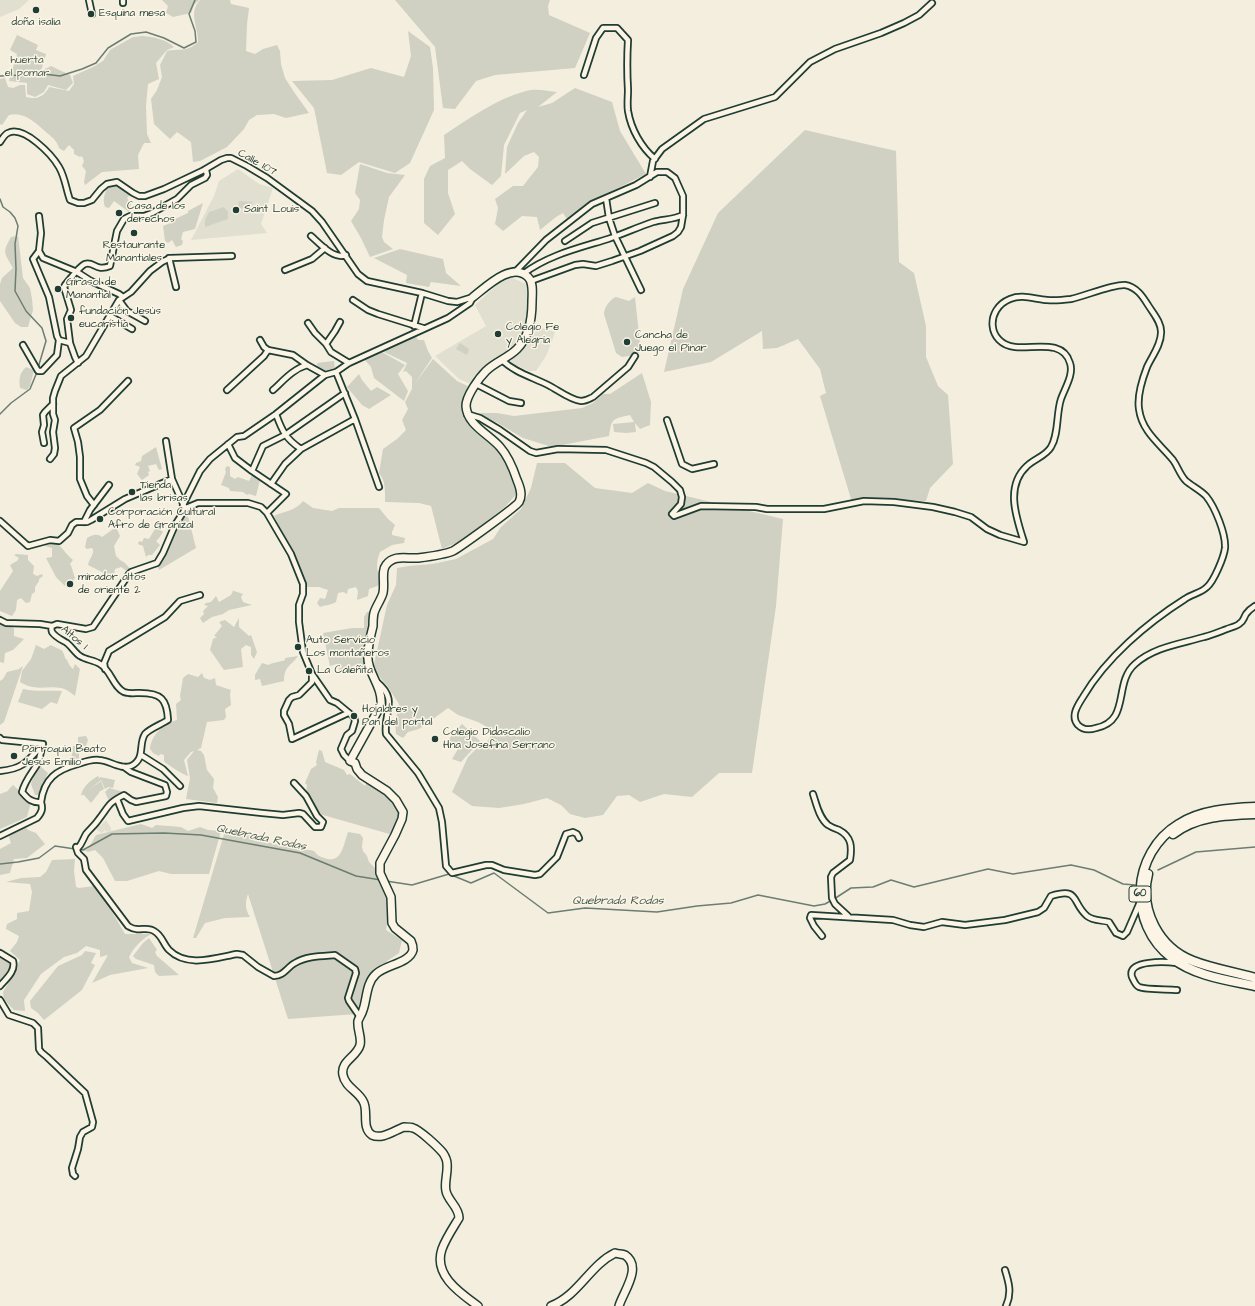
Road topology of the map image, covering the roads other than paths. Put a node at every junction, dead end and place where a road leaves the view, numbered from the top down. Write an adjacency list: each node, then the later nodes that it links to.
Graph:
1 (89, 0): 3 (street)
2 (932, 3): 6 (street)
3 (92, 14)
4 (584, 75): 6 (street)
5 (0, 142): 7 (street, Calle 107)
6 (655, 159): 8 (street)
7 (204, 170): 19 (street, Calle 107); 24 (street)
8 (650, 177): 9 (street); 11 (street)
9 (606, 198): 13 (street); 25 (street)
10 (655, 203): 13 (street)
11 (683, 215): 15 (street); 21 (street)
12 (39, 216): 18 (street)
13 (609, 218): 15 (street); 16 (street)
14 (311, 236): 17 (street)
15 (615, 236): 21 (street); 26 (street)
16 (565, 241)
17 (326, 248): 19 (street); 23 (street)
18 (39, 251): 24 (street); 41 (street)
19 (346, 255): 30 (street, Calle 107)
20 (232, 256): 22 (street)
21 (624, 256): 27 (street); 29 (street)
22 (169, 258): 28 (street); 32 (street)
23 (284, 270)
24 (77, 272): 32 (street); 43 (street)
25 (514, 272): 26 (street); 31 (street)
26 (523, 274): 27 (street)
27 (531, 281): 48 (street)
28 (176, 287)
29 (641, 290)
30 (422, 293): 31 (street, Calle 107); 38 (street)
31 (473, 297): 39 (street)
32 (121, 299): 34 (street); 35 (street)
33 (353, 300): 38 (street)
34 (110, 316): 40 (street); 49 (street)
35 (145, 321)
36 (340, 322): 44 (street)
37 (308, 323): 44 (street)
38 (414, 326): 39 (street)
39 (423, 328): 50 (street)
40 (132, 329)
41 (59, 340): 43 (street); 45 (street)
42 (260, 340): 46 (street)
43 (70, 343): 49 (street)
44 (326, 344): 50 (street)
45 (23, 346)
46 (268, 350): 51 (street); 56 (street)
47 (635, 356): 48 (street)
48 (502, 360): 55 (street)
49 (78, 363): 60 (street)
50 (349, 363): 52 (street)
51 (307, 365): 53 (street); 57 (street)
52 (336, 372): 53 (street); 58 (street)
53 (324, 375): 61 (street)
54 (128, 381): 77 (street)
55 (476, 384): 59 (street); 62 (street)
56 (227, 390)
57 (273, 390)
58 (345, 393): 63 (street); 65 (street)
59 (521, 403)
60 (53, 404): 67 (street); 70 (street)
61 (276, 414): 65 (street); 68 (street)
62 (468, 414): 83 (street); 88 (street)
63 (355, 419): 69 (street); 76 (street)
64 (667, 420): 71 (street)
65 (285, 435): 69 (street); 72 (street)
66 (166, 441): 73 (street)
67 (44, 442)
68 (228, 444): 72 (street); 78 (street)
69 (301, 449): 74 (street)
70 (50, 459)
71 (714, 464)
72 (252, 471): 74 (street)
73 (172, 479): 78 (street); 81 (street)
74 (271, 484): 79 (street)
75 (109, 485): 77 (street)
76 (379, 487)
77 (94, 505): 81 (street)
78 (185, 506): 79 (street); 85 (street, Altos 1)
79 (267, 512): 87 (street)
80 (0, 520): 81 (street)
81 (84, 522)
82 (200, 595): 86 (street)
83 (1255, 606)
84 (0, 620): 85 (street)
85 (52, 626): 86 (street, Altos 1)
86 (105, 669): 92 (street, Altos 1)
87 (312, 674): 89 (street); 89 (street)
88 (377, 682): 93 (street); 104 (street)
89 (348, 713): 93 (street)
90 (0, 738): 91 (street)
91 (43, 744): 95 (street); 100 (street)
92 (141, 755): 94 (street); 97 (street)
93 (350, 761): 115 (street)
94 (124, 768): 99 (street); 100 (street)
95 (0, 771)
96 (294, 783): 99 (street)
97 (180, 786)
98 (813, 794): 106 (street)
99 (117, 799): 115 (street)
100 (41, 802): 103 (street)
101 (1255, 807): 105 (highway, 60)
102 (1255, 814): 110 (highway, 60)
103 (0, 836)
104 (579, 838)
105 (1140, 901): 106 (street); 109 (highway, 60)
106 (849, 917): 107 (street)
107 (822, 936)
108 (0, 953): 111 (street)
109 (1178, 963): 112 (highway, 60); 113 (street)
110 (1255, 978)
111 (0, 986)
112 (1255, 986)
113 (1177, 990)
114 (0, 1000): 116 (street)
115 (360, 1017): 118 (street)
116 (75, 1176)
117 (1004, 1270): 121 (street)
118 (478, 1306)
119 (551, 1306): 120 (street)
120 (619, 1306)
121 (1006, 1306)

